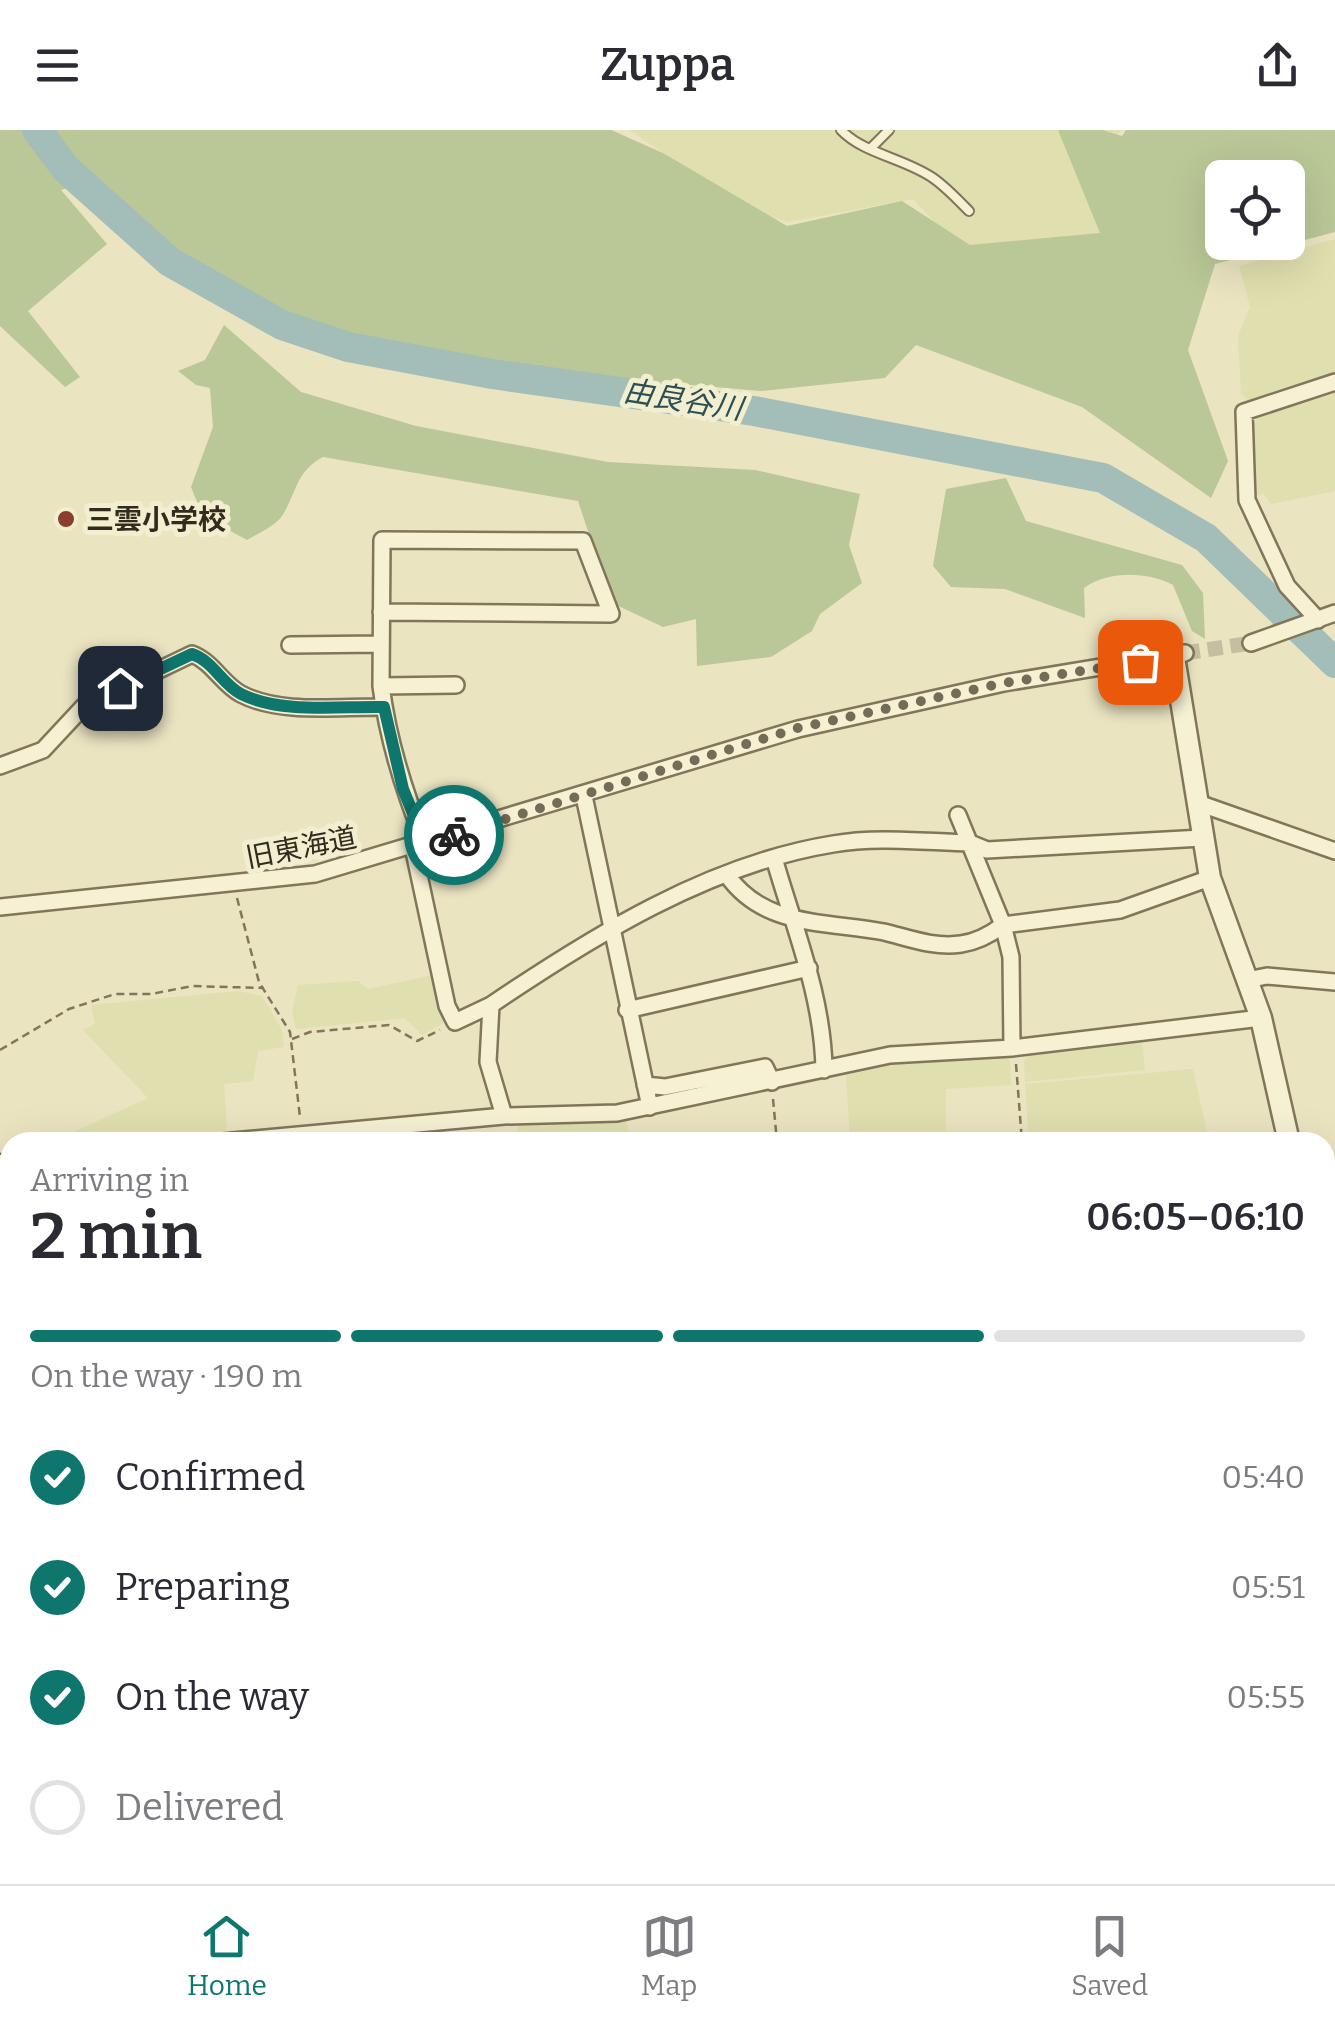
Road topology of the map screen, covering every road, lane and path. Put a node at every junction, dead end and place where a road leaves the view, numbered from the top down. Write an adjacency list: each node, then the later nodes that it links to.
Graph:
1 (841, 130): 3 (lane)
2 (890, 130): 3 (lane)
3 (872, 147): 4 (lane)
4 (969, 210)
5 (1335, 382): 8 (street)
6 (381, 612): 6 (street); 10 (street)
7 (1335, 613): 8 (street)
8 (1314, 622): 9 (street)
9 (1252, 643)
10 (381, 644): 11 (street); 14 (street)
11 (290, 645)
12 (1180, 655): 17 (street, 旧東海道); 18 (street)
13 (456, 685): 14 (street)
14 (380, 686): 15 (street)
15 (384, 707): 16 (street); 22 (street)
16 (0, 766)
17 (584, 796): 22 (street, 旧東海道); 31 (street)
18 (1201, 804): 20 (street); 23 (street)
19 (958, 815): 21 (street)
20 (1202, 838): 21 (street); 26 (street)
21 (970, 842): 24 (street); 30 (street)
22 (419, 845): 27 (street, 旧東海道); 39 (street)
23 (1335, 850)
24 (774, 858): 25 (street); 29 (street)
25 (727, 876): 29 (street); 31 (street)
26 (1210, 878): 30 (street); 33 (street)
27 (235, 885): 28 (street, 旧東海道); 35 (path)
28 (0, 908)
29 (792, 920): 30 (street); 32 (street)
30 (1004, 925): 41 (street)
31 (610, 929): 36 (street); 37 (street)
32 (809, 968): 37 (street); 43 (street)
33 (1247, 980): 34 (street); 38 (street)
34 (1335, 982)
35 (264, 988): 40 (path); 42 (path)
36 (491, 1005): 39 (street); 47 (street)
37 (627, 1010): 45 (street)
38 (1260, 1018): 41 (street); 52 (street)
39 (455, 1022): 40 (path)
40 (292, 1040): 48 (path)
41 (1012, 1048): 43 (street); 51 (path)
42 (0, 1050)
43 (824, 1070): 44 (street)
44 (772, 1082): 45 (street); 46 (street); 50 (path)
45 (644, 1085): 46 (street)
46 (650, 1107): 47 (street)
47 (504, 1116): 49 (street)
48 (302, 1132)
49 (324, 1132)
50 (775, 1132)
51 (1021, 1132)
52 (1287, 1132)

